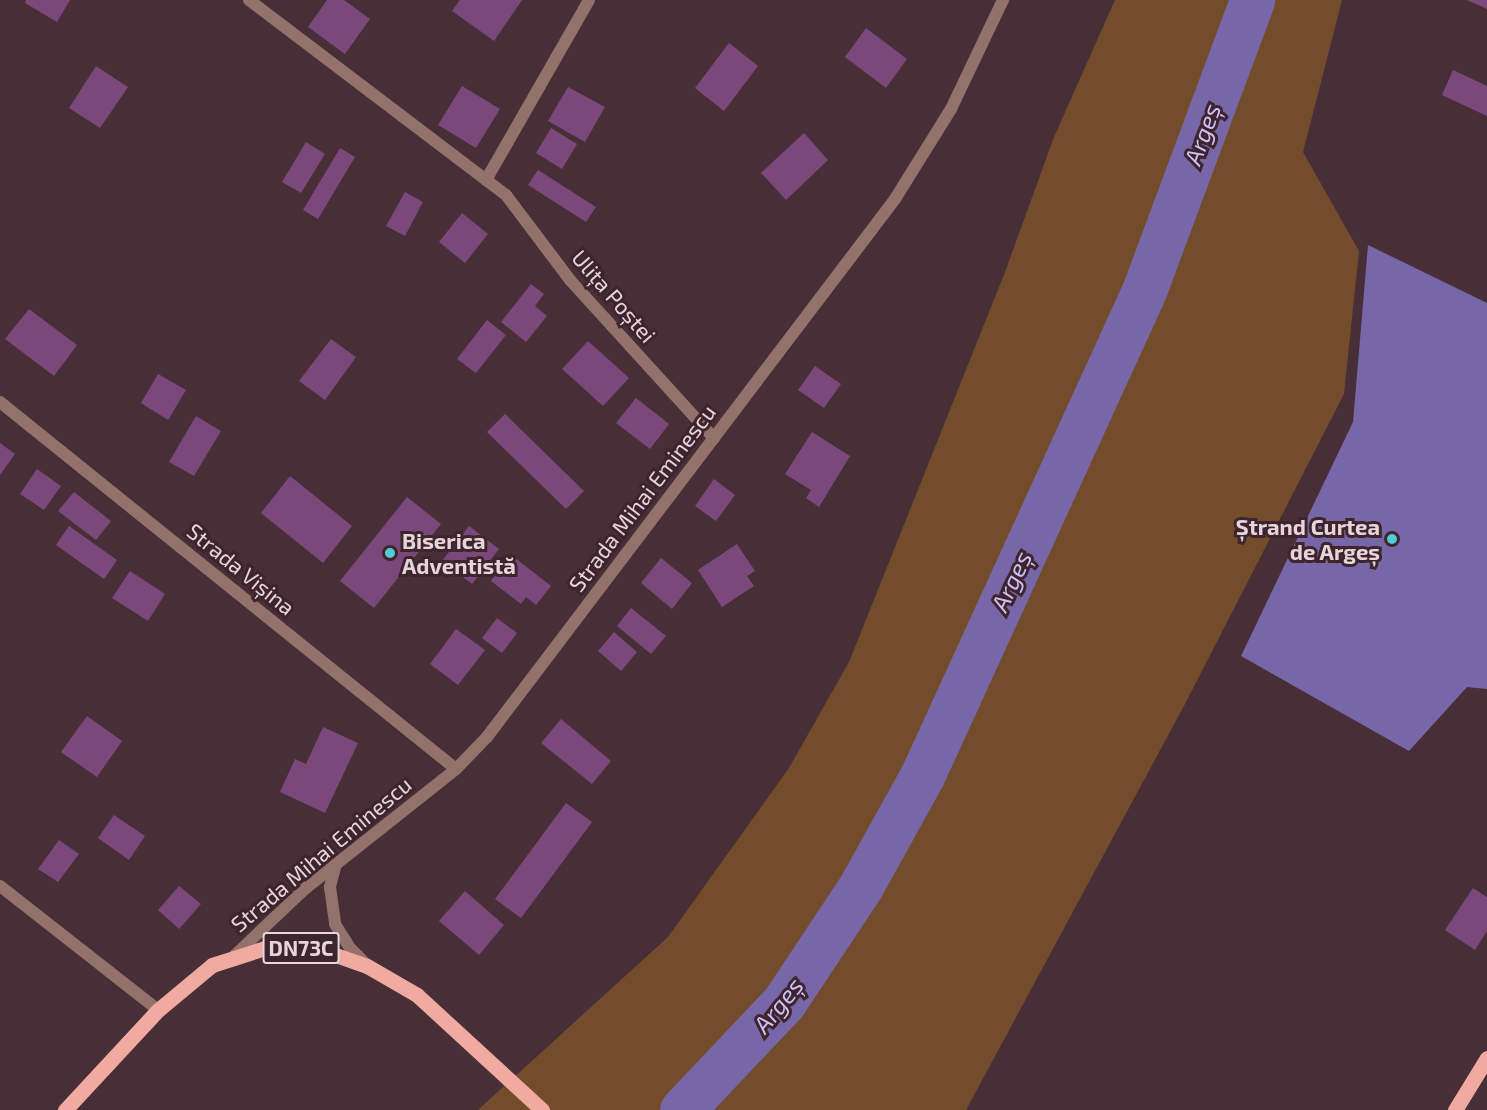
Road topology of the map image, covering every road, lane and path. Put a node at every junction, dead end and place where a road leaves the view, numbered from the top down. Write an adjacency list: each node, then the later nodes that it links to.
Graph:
1 (249, 0): 4 (street, Ulița Poștei)
2 (589, 0): 4 (street)
3 (1003, 0): 6 (street, Strada Mihai Eminescu)
4 (486, 180): 6 (street, Ulița Poștei)
5 (0, 402): 7 (street, Strada Vișina)
6 (714, 438): 7 (street, Strada Mihai Eminescu)
7 (456, 770): 8 (street, Strada Mihai Eminescu)
8 (336, 864): 10 (street, Strada Mihai Eminescu); 11 (street, DN73C)
9 (0, 886): 12 (street)
10 (234, 956): 11 (main road, DN73C); 12 (main road, DN73C)
11 (367, 966): 15 (main road, DN73C)
12 (158, 1010): 14 (main road, DN73C)
13 (1487, 1058): 16 (main road)
14 (65, 1110)
15 (542, 1110)
16 (1455, 1110)

